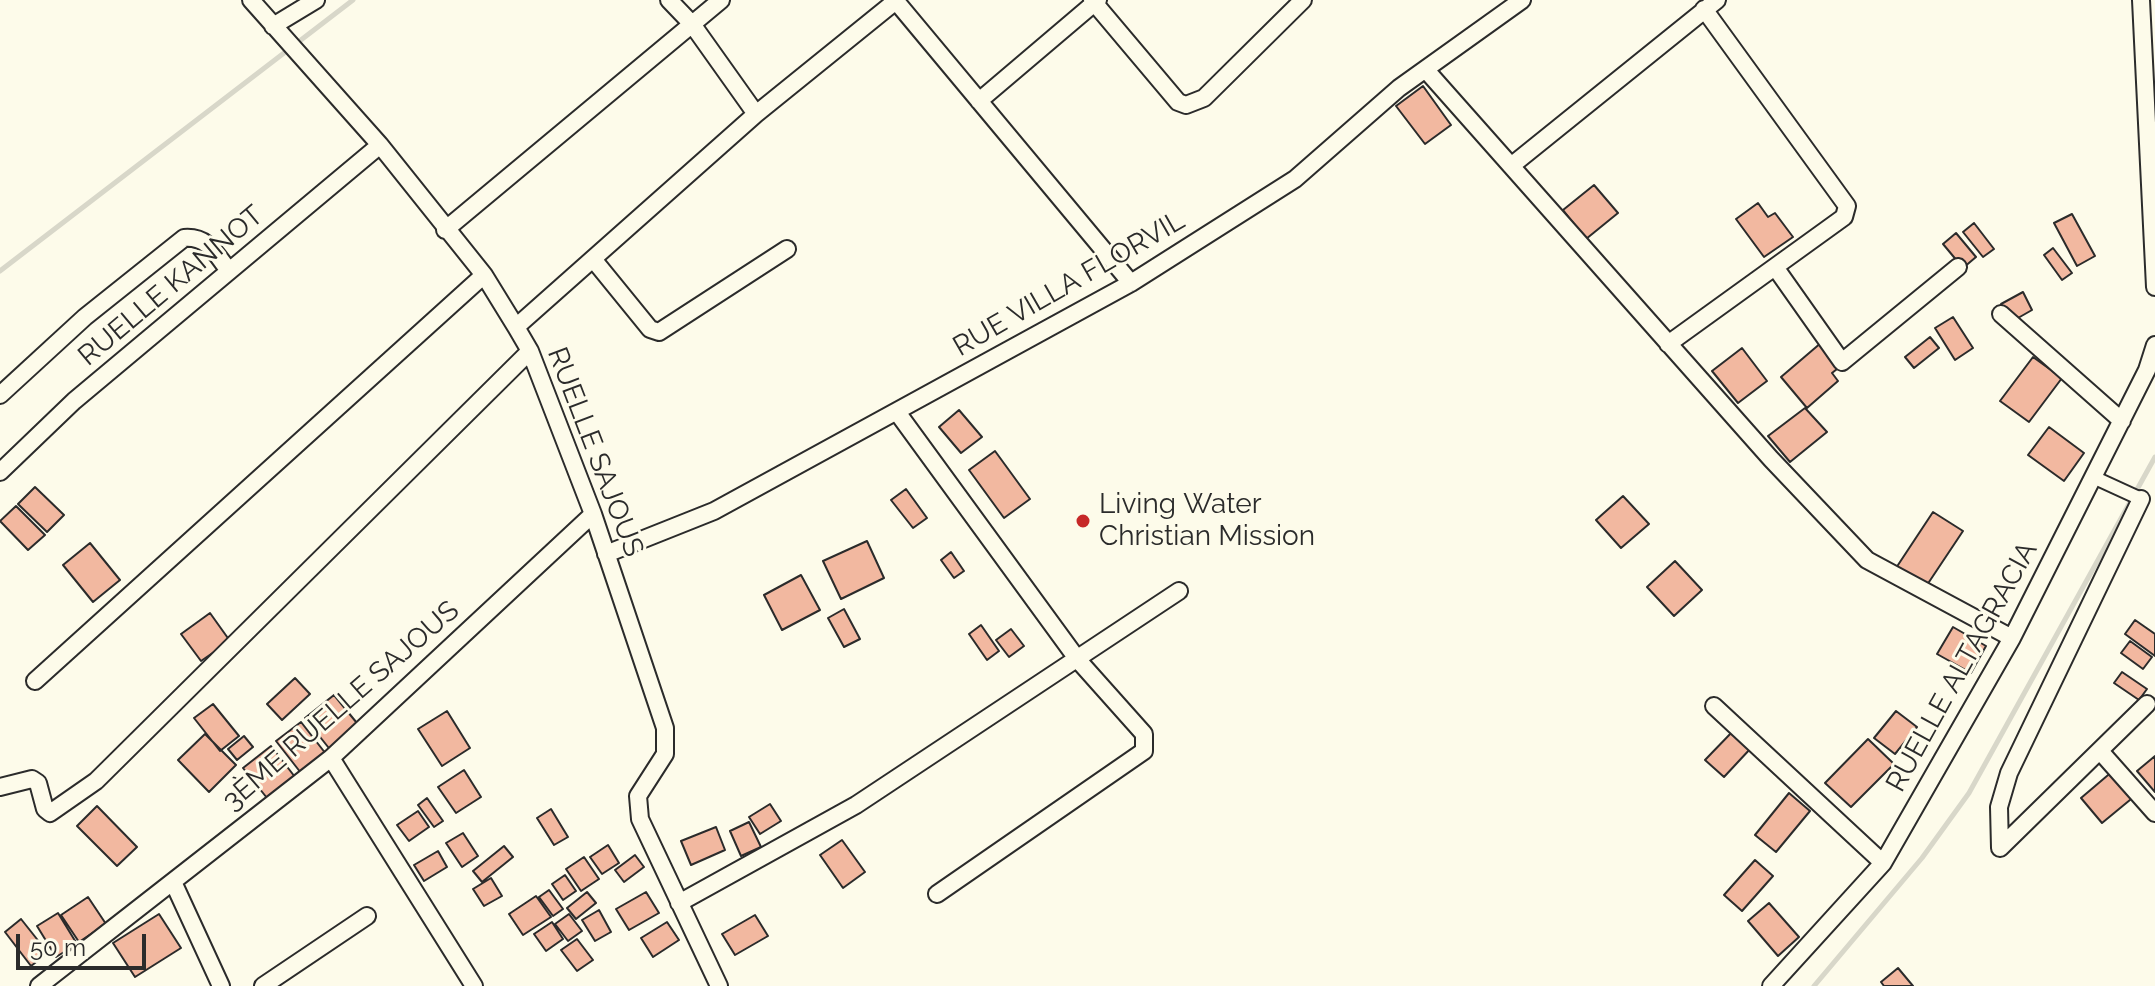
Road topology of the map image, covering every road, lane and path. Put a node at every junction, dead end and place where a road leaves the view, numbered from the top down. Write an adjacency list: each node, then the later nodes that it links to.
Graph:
1 (251, 0): 12 (street, RUELLE SAJOUS)
2 (316, 0): 12 (street)
3 (669, 0): 11 (street)
4 (721, 0): 11 (street)
5 (896, 0): 14 (street); 15 (street)
6 (1303, 0): 9 (street)
7 (1522, 0): 13 (street, RUE VILLA FLORVIL)
8 (2141, 0): 26 (street)
9 (1094, 1): 14 (street)
10 (1710, 5): 17 (street); 21 (street)
11 (692, 24): 15 (street); 18 (street)
12 (273, 26): 16 (street, RUELLE SAJOUS)
13 (1426, 70): 17 (street); 25 (street, RUE VILLA FLORVIL)
14 (979, 101): 25 (street)
15 (756, 114): 20 (street)
16 (380, 145): 18 (street, RUELLE SAJOUS); 23 (street, RUELLE KANNOT)
17 (1511, 166): 29 (street)
18 (445, 230): 24 (street, RUELLE SAJOUS)
19 (787, 249): 20 (street)
20 (593, 259): 28 (street)
21 (1775, 267): 22 (street); 29 (street)
22 (1958, 267)
23 (229, 271): 32 (street); 35 (street, RUELLE KANNOT)
24 (484, 275): 28 (street, RUELLE SAJOUS); 43 (street)
25 (1131, 283): 33 (street, RUE VILLA FLORVIL)
26 (2155, 287)
27 (2001, 314): 34 (street)
28 (516, 327): 31 (street, RUELLE SAJOUS)
29 (1668, 344): 41 (street)
30 (2155, 345): 34 (street, RUELLE ALTAGRACIA)
31 (530, 351): 38 (street, RUELLE SAJOUS); 48 (street)
32 (0, 395)
33 (897, 412): 39 (street, RUE VILLA FLORVIL); 42 (street)
34 (2122, 421): 36 (street, RUELLE ALTAGRACIA)
35 (0, 472)
36 (2093, 477): 37 (street); 41 (street, RUELLE ALTAGRACIA)
37 (2141, 499): 46 (street)
38 (593, 514): 39 (street, RUELLE SAJOUS); 47 (street, 3ÈME RUELLE SAJOUS)
39 (606, 554): 53 (street, RUELLE SAJOUS)
40 (1179, 591): 42 (street)
41 (2012, 638): 50 (street, RUELLE ALTAGRACIA)
42 (1078, 660): 52 (street); 53 (street)
43 (35, 681)
44 (2147, 704): 46 (street)
45 (1714, 706): 50 (street)
46 (2100, 751): 49 (street)
47 (331, 758): 51 (street, 3ÈME RUELLE SAJOUS); 58 (street)
48 (0, 787)
49 (2155, 813)
50 (1883, 863): 60 (street, RUELLE ALTAGRACIA)
51 (174, 884): 55 (street, 3ÈME RUELLE SAJOUS); 56 (street)
52 (937, 894)
53 (679, 903): 59 (street, RUELLE SAJOUS)
54 (367, 916): 57 (street)
55 (39, 986)
56 (221, 986)
57 (263, 986)
58 (474, 986)
59 (719, 986)
60 (1771, 986)

